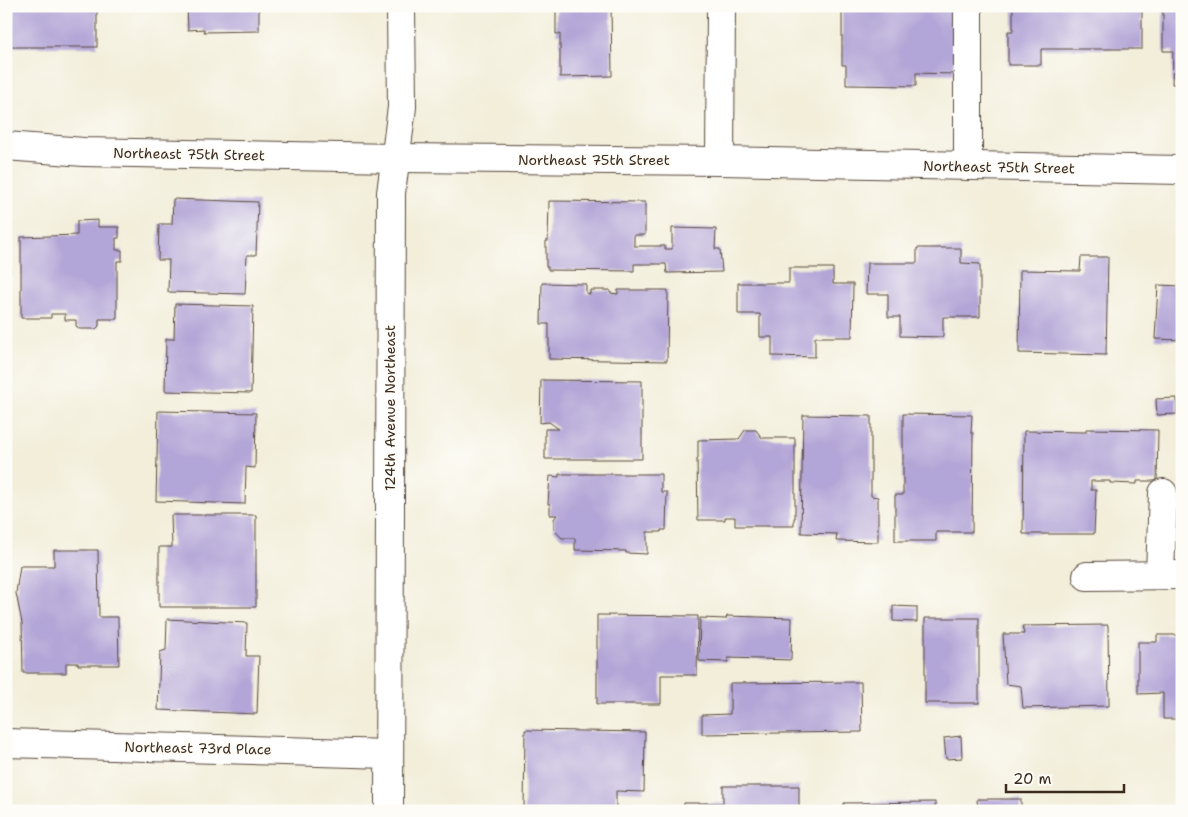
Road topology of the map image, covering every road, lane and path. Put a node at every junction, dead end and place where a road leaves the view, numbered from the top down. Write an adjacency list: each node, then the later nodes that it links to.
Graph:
1 (401, 6): 5 (street, 124th Avenue Northeast)
2 (721, 6): 6 (street)
3 (968, 6): 7 (street)
4 (6, 146): 5 (street, Northeast 75th Street)
5 (395, 158): 6 (street, Northeast 75th Street); 13 (street, 124th Avenue Northeast)
6 (720, 161): 7 (street, Northeast 75th Street)
7 (968, 166): 8 (street, Northeast 75th Street)
8 (1182, 170)
9 (1163, 493): 10 (street)
10 (1171, 575): 11 (street)
11 (1087, 576)
12 (6, 743): 13 (street, Northeast 73rd Place)
13 (389, 754): 14 (street, 124th Avenue Northeast)
14 (388, 811)

